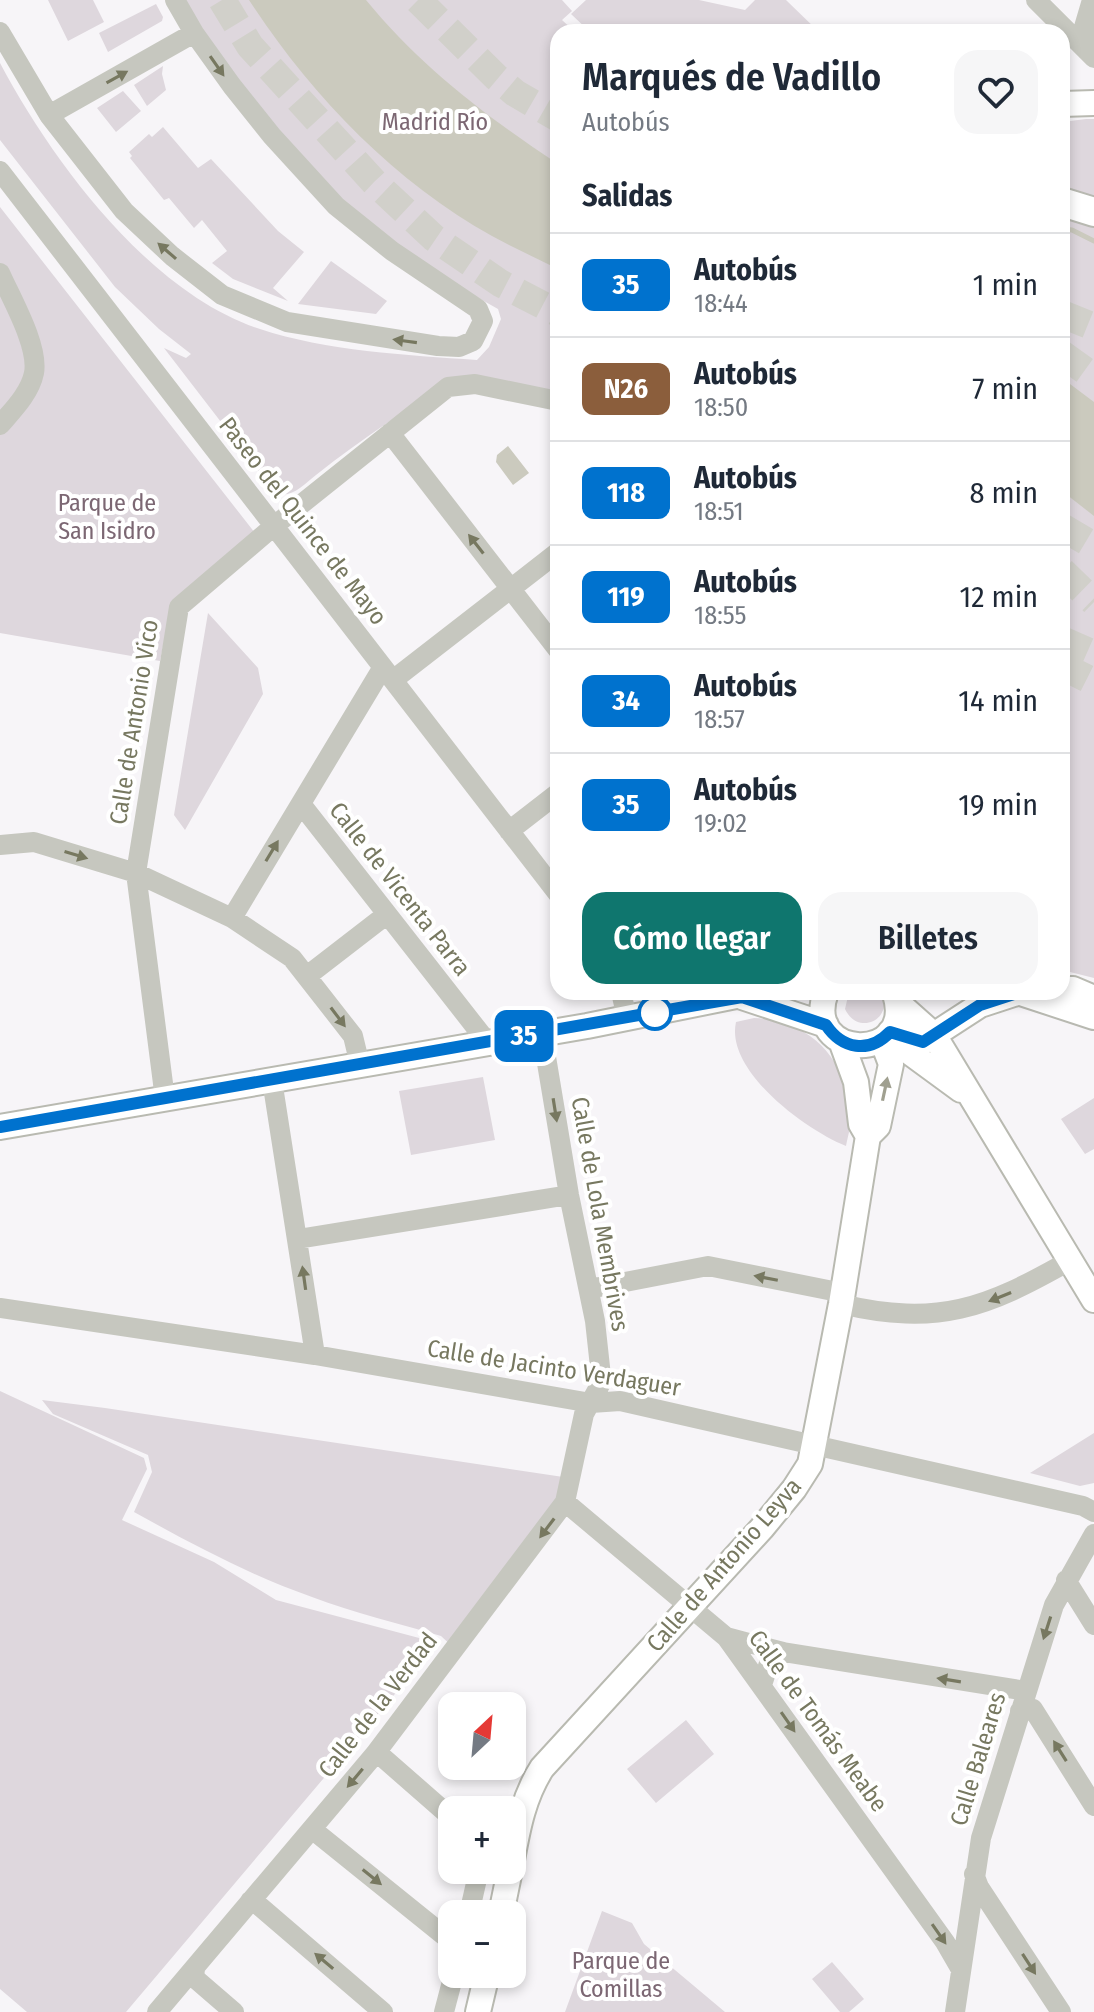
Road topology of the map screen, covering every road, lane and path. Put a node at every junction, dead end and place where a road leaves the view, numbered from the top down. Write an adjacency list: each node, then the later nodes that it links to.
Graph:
1 (175, 0): 7 (street)
2 (1036, 0): 4 (street)
3 (1090, 3): 4 (street); 9 (street)
4 (1055, 19): 5 (street)
5 (1060, 24)
6 (0, 32): 12 (street)
7 (194, 33): 12 (street, one-way to 7); 12 (street, one-way to 12)
8 (1070, 34): 9 (street)
9 (1090, 54)
10 (1094, 103): 11 (main road)
11 (1070, 104)
12 (49, 115)
13 (2, 181): 18 (street, Paseo del Quince de Mayo)
14 (0, 273): 16 (street)
15 (550, 399): 17 (street, Calle de Antonio Vico)
16 (0, 425)
17 (390, 433): 18 (street, Calle de Antonio Vico); 20 (street, one-way to 17)
18 (274, 526): 22 (street, Paseo del Quince de Mayo); 27 (street, Calle de Antonio Vico)
19 (550, 558): 20 (street)
20 (510, 588): 21 (street); 22 (street)
21 (550, 640)
22 (388, 674): 24 (street); 25 (street, Paseo del Quince de Mayo)
23 (550, 799): 25 (street)
24 (301, 804): 29 (street, Calle de Vicenta Parra); 30 (street, one-way to 24)
25 (509, 831): 28 (street, Paseo del Quince de Mayo)
26 (0, 845): 27 (street, one-way to 27)
27 (136, 873): 30 (street); 54 (street, Calle de Antonio Vico)
28 (550, 884)
29 (386, 915): 31 (street); 50 (street, Calle de Vicenta Parra)
30 (232, 918): 31 (street)
31 (307, 976): 51 (street, one-way to 51)
32 (1070, 989): 34 (main road)
33 (1070, 998): 43 (highway)
34 (1094, 998)
35 (623, 1000): 45 (street)
36 (718, 1000): 45 (main road)
37 (762, 1000): 47 (main road)
38 (824, 1000): 47 (main road)
39 (896, 1000): 49 (main road)
40 (898, 1000): 48 (main road)
41 (997, 1000): 48 (main road)
42 (1048, 1000): 44 (highway)
43 (1094, 1007)
44 (1094, 1015)
45 (627, 1018): 46 (main road)
46 (542, 1033): 50 (main road); 57 (street, Calle de Lola Membrives, one-way to 57)
47 (834, 1033): 49 (main road); 56 (main road, Calle de Antonio Leyva)
48 (934, 1035): 49 (main road); 53 (main road)
49 (886, 1036): 53 (main road); 56 (main road, Calle de Antonio Leyva, one-way to 49)
50 (488, 1043): 51 (main road)
51 (360, 1065): 52 (main road)
52 (272, 1080): 54 (main road); 58 (street)
53 (969, 1096): 59 (main road)
54 (165, 1099): 55 (main road)
55 (0, 1127)
56 (868, 1136): 61 (main road, Calle de Antonio Leyva)
57 (569, 1195): 58 (street); 60 (street, Calle de Lola Membrives)
58 (298, 1239): 64 (street, one-way to 58)
59 (1069, 1261): 61 (street, one-way to 61); 62 (main road)
60 (589, 1289): 61 (street, one-way to 60); 65 (street, Calle de Lola Membrives)
61 (842, 1299): 66 (main road, Calle de Antonio Leyva)
62 (1094, 1300)
63 (0, 1308): 64 (street, Calle de Jacinto Verdaguer)
64 (315, 1355): 65 (street, Calle de Jacinto Verdaguer)
65 (591, 1403): 66 (street, Calle de Jacinto Verdaguer); 67 (street, Calle de la Verdad)
66 (815, 1443): 68 (street, Calle de Jacinto Verdaguer); 71 (main road, Calle de Antonio Leyva)
67 (565, 1502): 71 (street, Calle de Tomás Meabe); 77 (street, Calle de la Verdad, one-way to 77)
68 (1094, 1512)
69 (1094, 1534): 70 (street, Calle Baleares)
70 (1066, 1580): 72 (street); 76 (street, Calle Baleares, one-way to 76)
71 (689, 1608): 73 (street, Calle de Tomás Meabe); 78 (main road, Calle de Antonio Leyva)
72 (1094, 1625)
73 (726, 1637): 74 (street); 75 (street, Calle de Tomás Meabe)
74 (783, 1652): 75 (street); 76 (street, one-way to 74)
75 (762, 1685): 85 (street, Calle de Tomás Meabe, one-way to 85)
76 (1023, 1701): 80 (street, one-way to 76); 82 (street, Calle Baleares)
77 (375, 1754): 79 (street); 81 (street, Calle de la Verdad, one-way to 81)
78 (526, 1799)
79 (438, 1806)
80 (1094, 1806)
81 (314, 1826): 83 (street, Calle de la Verdad); 84 (street, one-way to 84)
82 (974, 1874): 85 (street, Calle Baleares); 95 (street, one-way to 95)
83 (250, 1901): 86 (street, Calle de la Verdad); 91 (street, one-way to 83)
84 (438, 1931)
85 (960, 1968): 94 (street, Calle Baleares)
86 (195, 1969): 89 (street, Calle de la Verdad); 90 (street)
87 (450, 1988): 92 (street)
88 (484, 1988): 93 (main road)
89 (157, 2012)
90 (234, 2012)
91 (383, 2012)
92 (444, 2012)
93 (478, 2012)
94 (955, 2012)
95 (1061, 2012)

